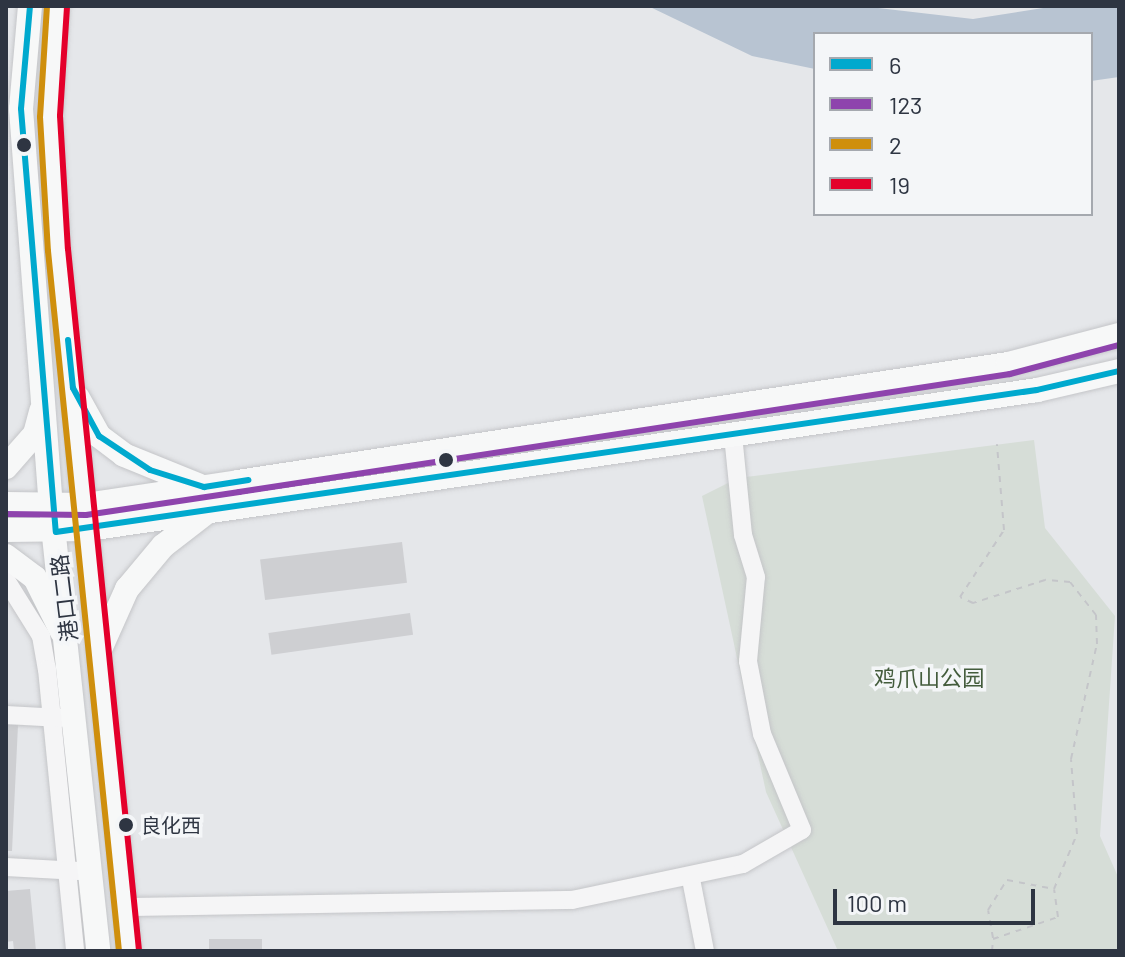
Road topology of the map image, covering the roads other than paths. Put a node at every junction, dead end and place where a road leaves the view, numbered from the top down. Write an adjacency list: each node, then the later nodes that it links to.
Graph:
1 (30, 6): 4 (main road, 港口二路)
2 (57, 6): 3 (main road, 港口二路)
3 (58, 250): 4 (main road); 7 (main road, 港口二路)
4 (33, 254): 8 (main road, 港口二路)
5 (1119, 335): 11 (main road)
6 (1119, 371): 9 (main road)
7 (73, 388): 12 (main road); 16 (main road, 港口二路)
8 (45, 393): 10 (main road); 15 (main road, 港口二路)
9 (733, 434): 14 (main road); 28 (street)
10 (6, 467)
11 (238, 482): 12 (main road); 14 (main road)
12 (206, 499): 14 (main road); 16 (main road); 22 (main road)
13 (6, 504): 15 (main road)
14 (240, 507)
15 (51, 508): 16 (main road); 18 (main road, 港口二路)
16 (87, 517): 18 (main road); 22 (main road, 港口二路)
17 (6, 530): 18 (main road)
18 (56, 532): 21 (main road, 港口二路)
19 (6, 556): 21 (main road)
20 (6, 580): 24 (street)
21 (70, 648): 24 (main road, 港口二路)
22 (100, 649): 25 (main road, 港口二路)
23 (6, 715): 24 (street)
24 (68, 719): 25 (main road); 27 (main road, 港口二路)
25 (106, 719): 29 (main road, 港口二路)
26 (6, 867): 27 (street)
27 (78, 870): 30 (street); 31 (main road, 港口二路)
28 (691, 879): 29 (street); 33 (street)
29 (125, 907): 32 (main road, 港口二路)
30 (75, 951)
31 (98, 951)
32 (129, 951)
33 (705, 951)

